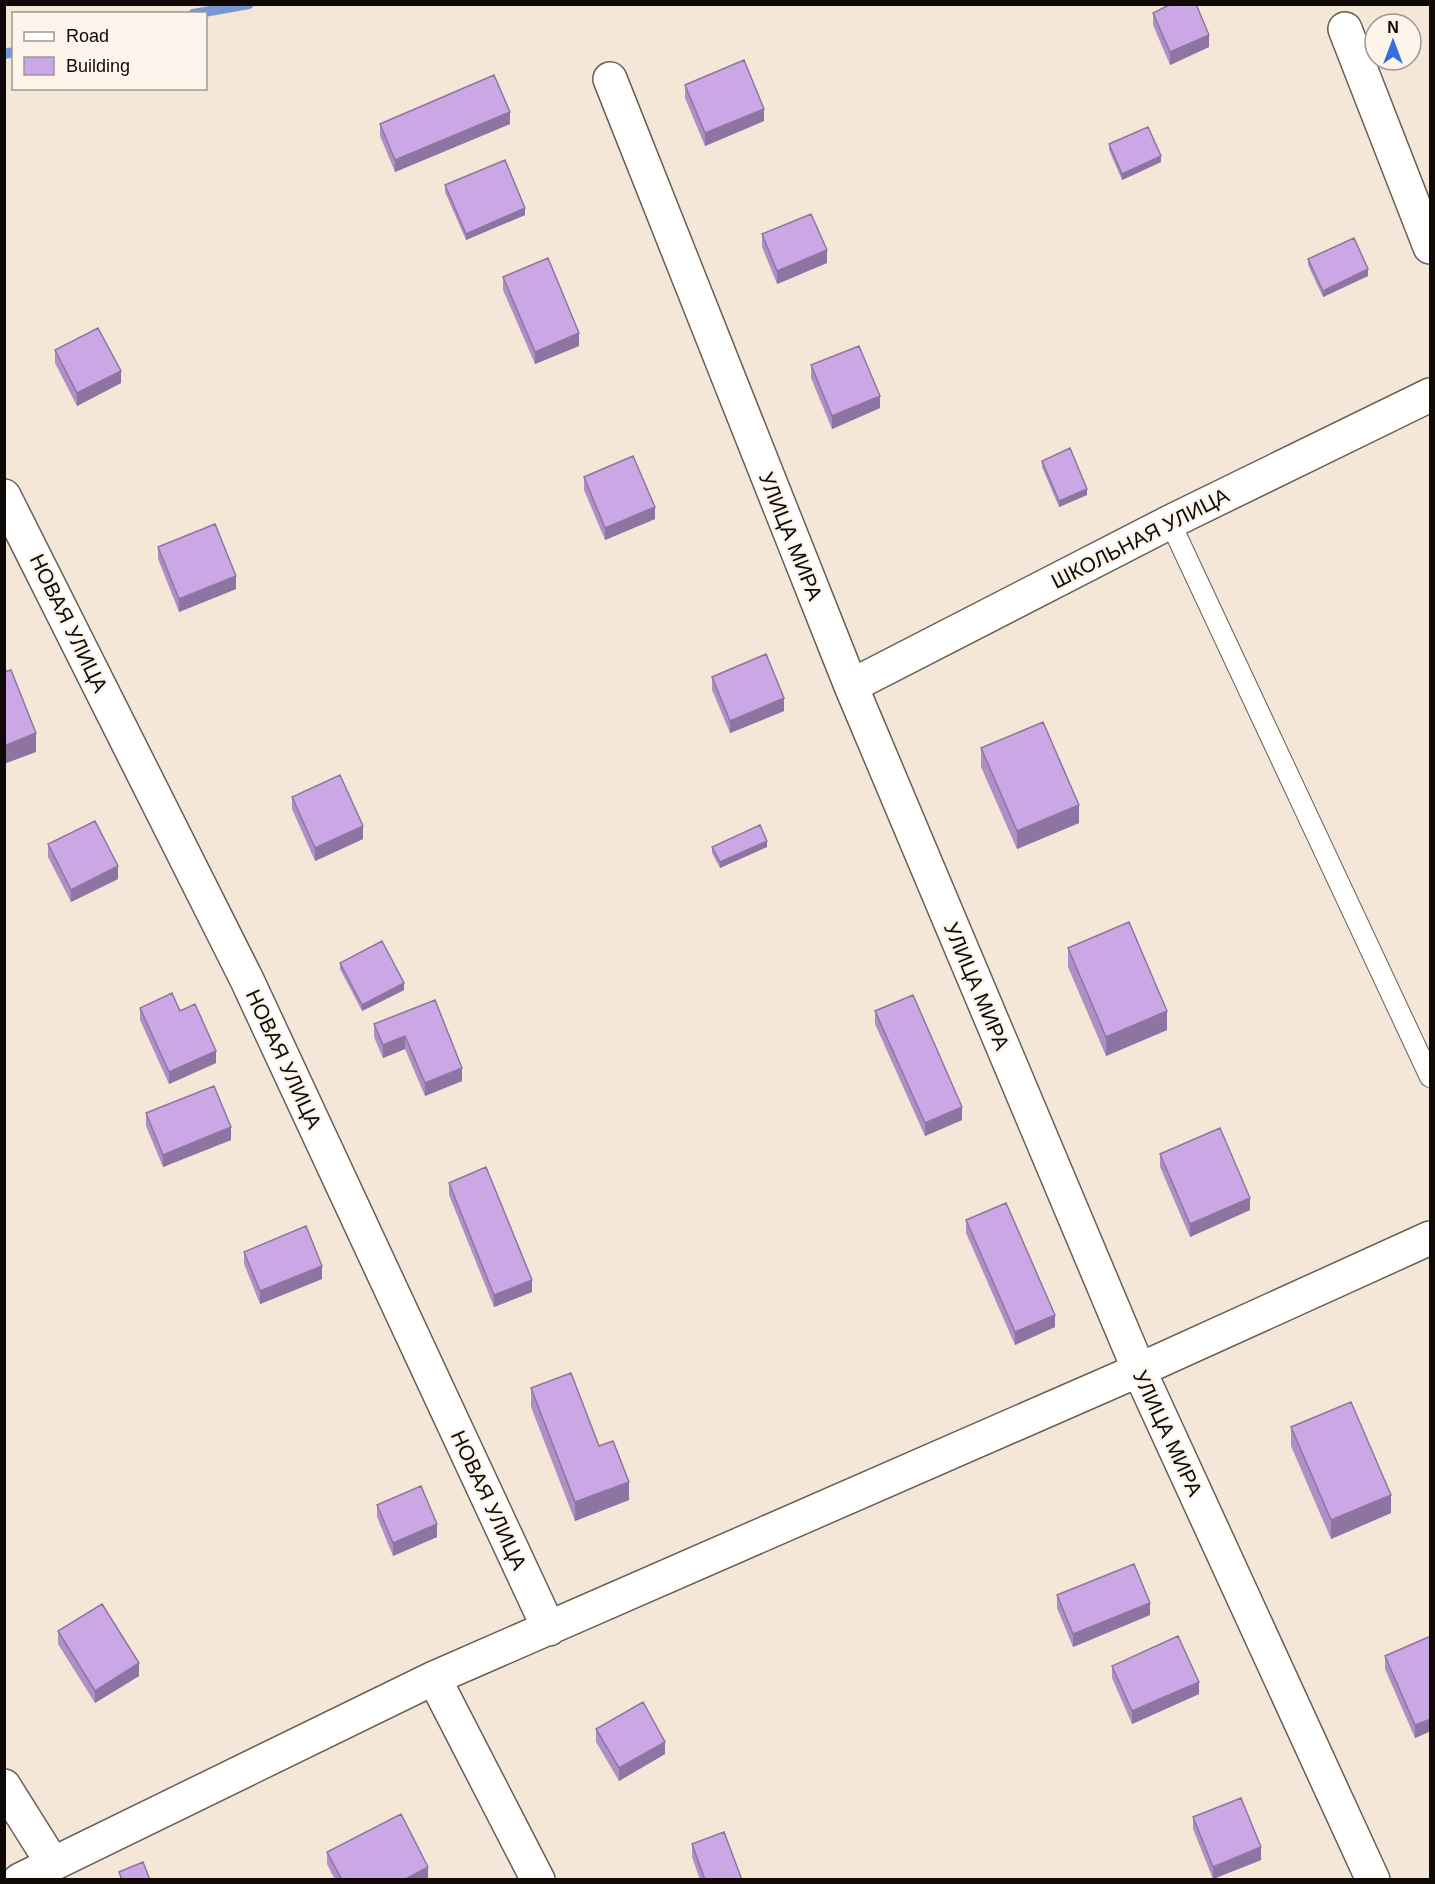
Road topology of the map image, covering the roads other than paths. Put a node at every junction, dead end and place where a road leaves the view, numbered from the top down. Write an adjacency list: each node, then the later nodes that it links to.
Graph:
1 (1345, 29): 3 (street)
2 (609, 79): 7 (street, УЛИЦА МИРА)
3 (1431, 247)
4 (1431, 395): 6 (street, ШКОЛЬНАЯ УЛИЦА)
5 (6, 503): 11 (street, НОВАЯ УЛИЦА)
6 (1170, 522): 7 (street, ШКОЛЬНАЯ УЛИЦА); 8 (lane)
7 (851, 686): 10 (street, УЛИЦА МИРА)
8 (1431, 1077)
9 (1431, 1238): 10 (street)
10 (1139, 1370): 11 (street); 17 (street, УЛИЦА МИРА)
11 (549, 1629): 12 (street)
12 (434, 1678): 14 (street); 16 (street)
13 (4, 1786): 14 (street)
14 (53, 1864): 15 (street)
15 (20, 1880)
16 (538, 1880)
17 (1373, 1880)

